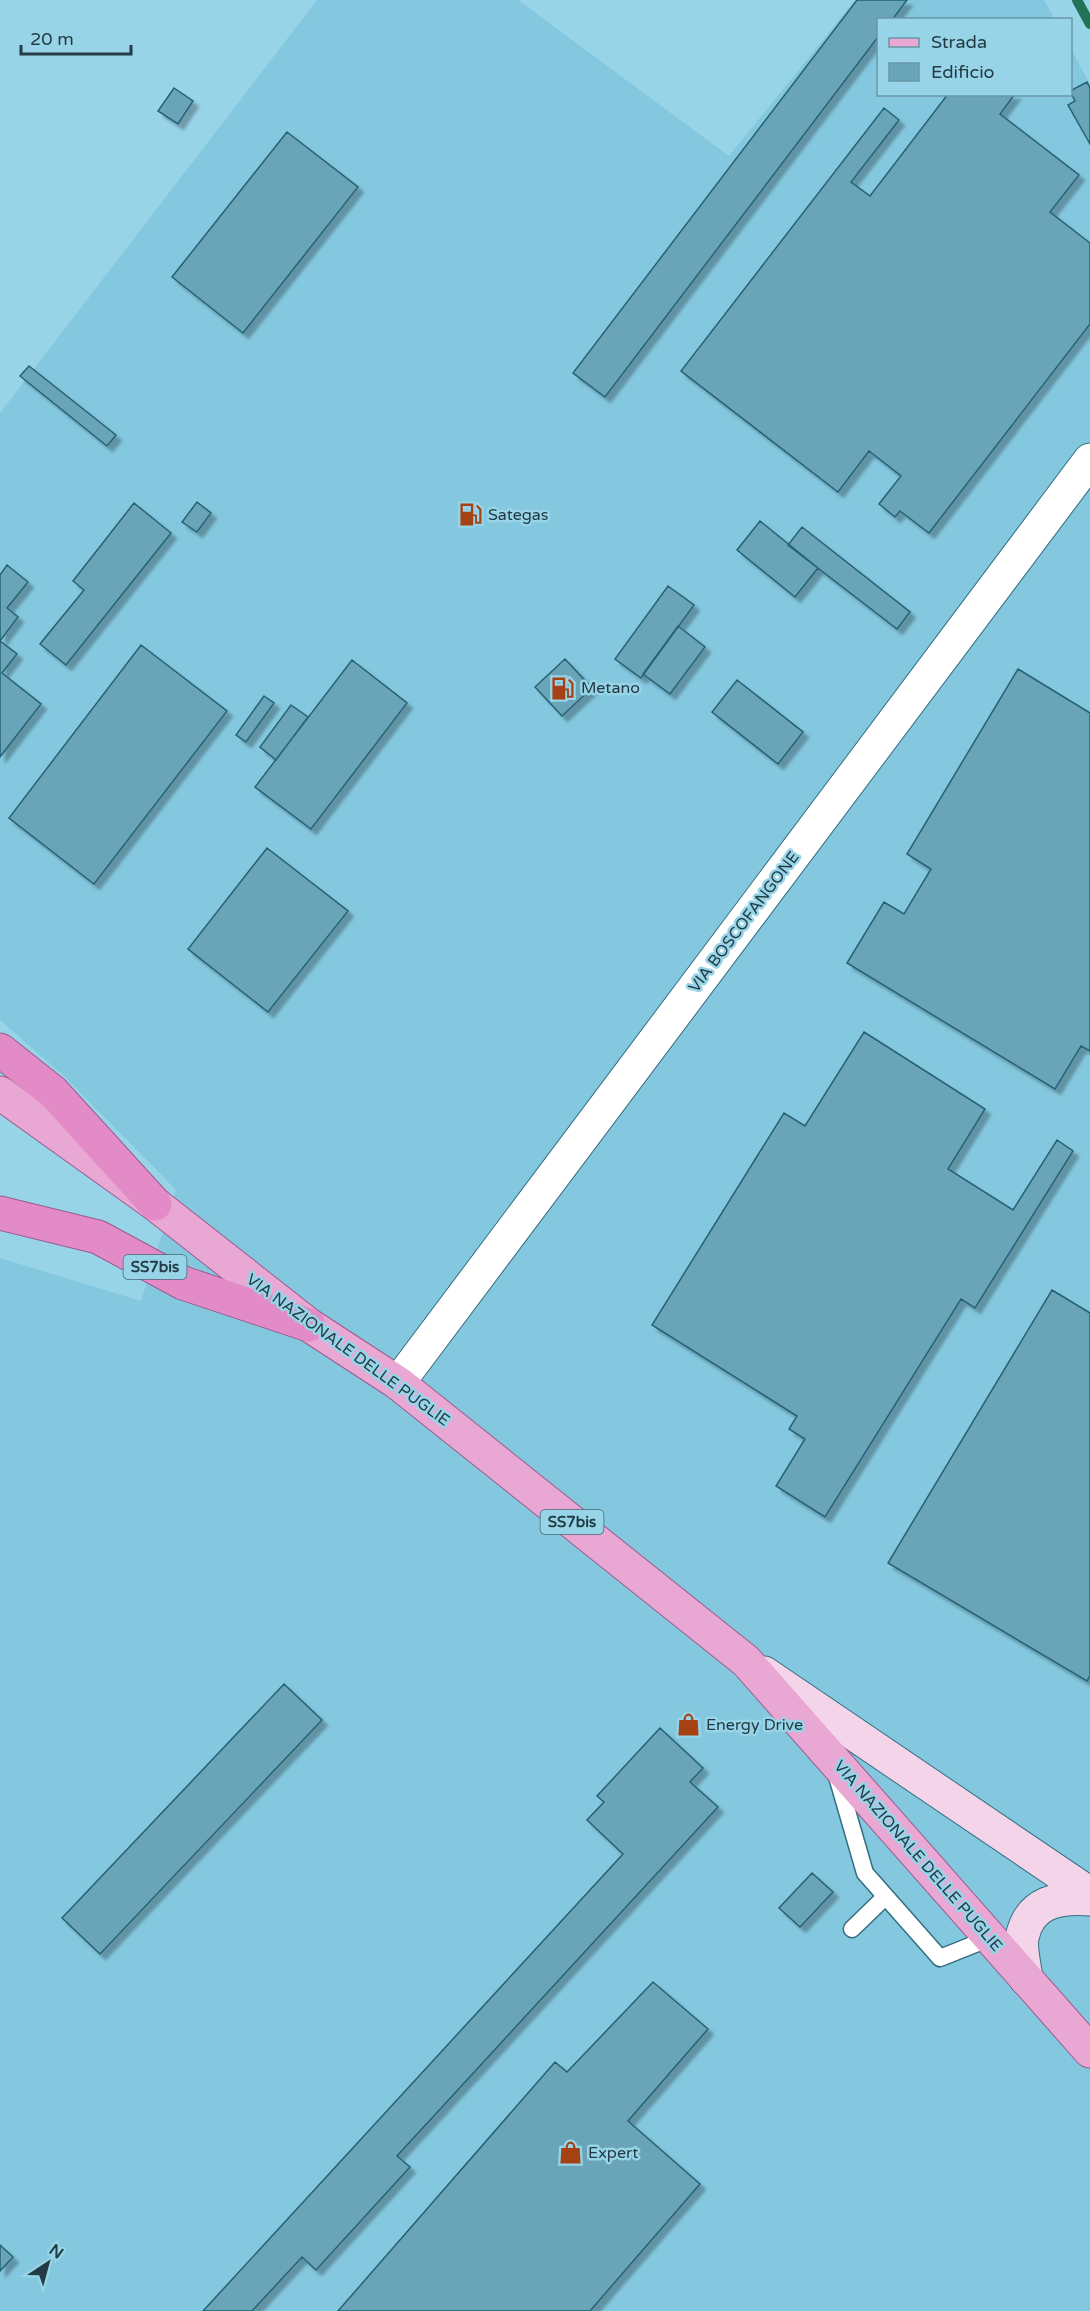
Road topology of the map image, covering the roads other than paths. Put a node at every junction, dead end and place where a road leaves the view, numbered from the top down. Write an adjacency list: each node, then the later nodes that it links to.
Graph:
1 (1090, 460): 7 (street, VIA BOSCOFANGONE)
2 (0, 1050): 4 (highway, SS7bis)
3 (0, 1093): 4 (main road, VIA NAZIONALE DELLE PUGLIE / SS7bis)
4 (155, 1204): 6 (main road, VIA NAZIONALE DELLE PUGLIE / SS7bis)
5 (0, 1213): 6 (highway, SS7bis)
6 (309, 1325): 7 (main road, VIA NAZIONALE DELLE PUGLIE / SS7bis)
7 (398, 1383): 8 (main road, VIA NAZIONALE DELLE PUGLIE / SS7bis)
8 (746, 1661): 9 (main road, VIA NAZIONALE DELLE PUGLIE / SS7bis); 10 (main road, VIA NAZIONALE DELLE PUGLIE)
9 (831, 1758): 11 (lane); 13 (main road, VIA NAZIONALE DELLE PUGLIE / SS7bis)
10 (1090, 1897): 14 (main road)
11 (885, 1898): 12 (lane); 13 (lane)
12 (852, 1929)
13 (990, 1938): 14 (main road, VIA NAZIONALE DELLE PUGLIE / SS7bis)
14 (1026, 1979): 15 (main road, VIA NAZIONALE DELLE PUGLIE / SS7bis)
15 (1090, 2051)

